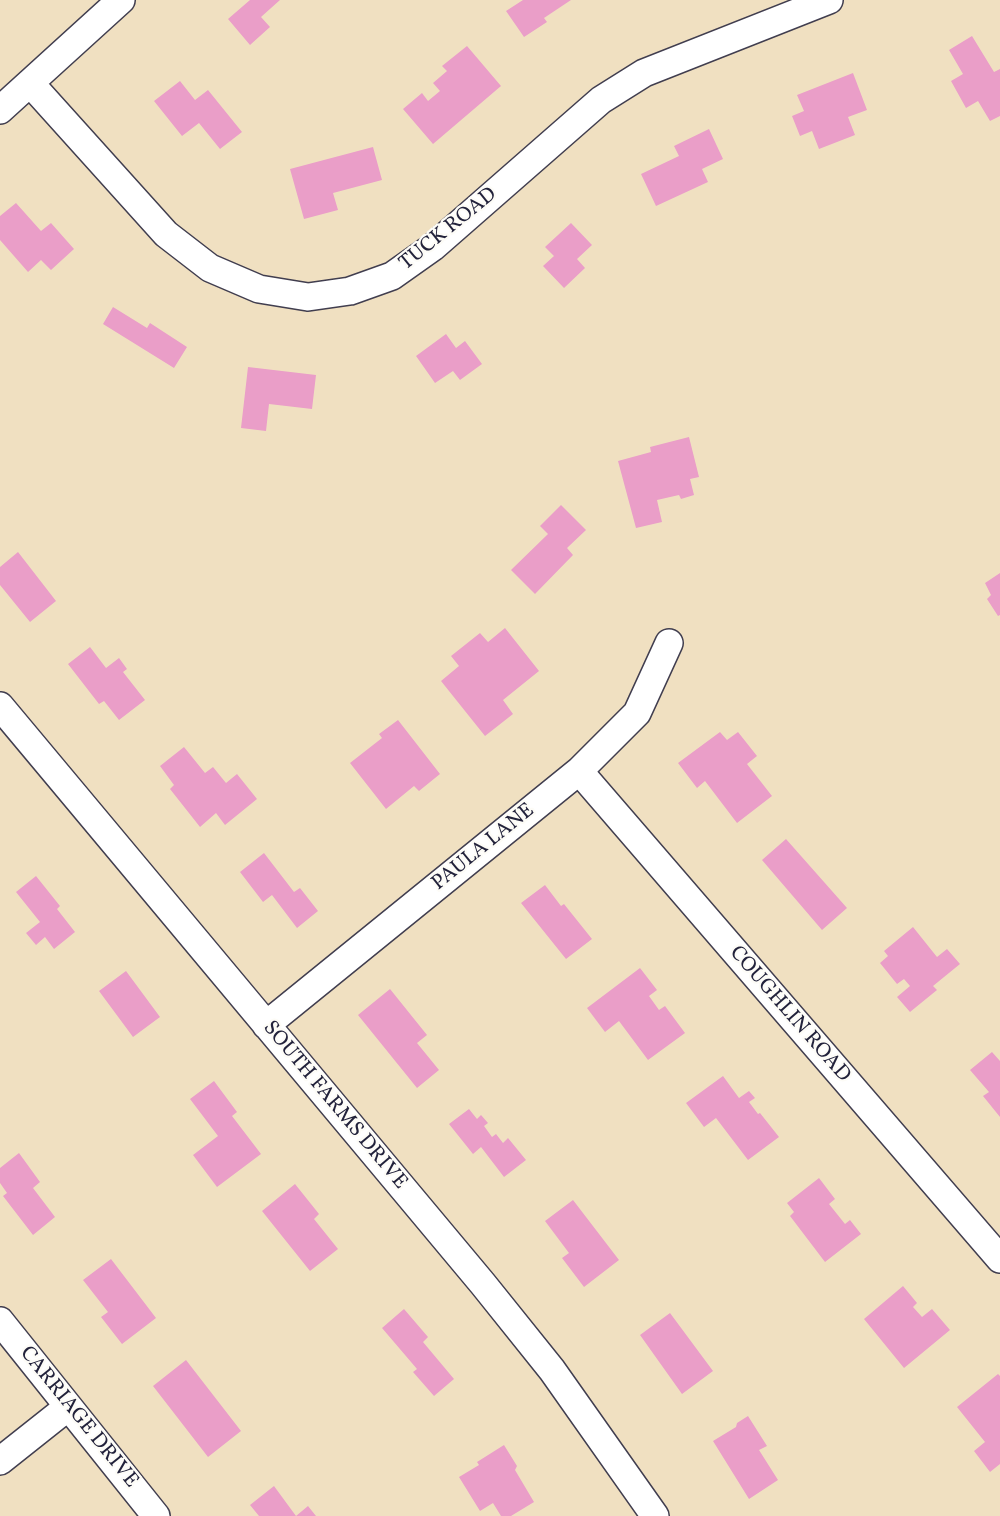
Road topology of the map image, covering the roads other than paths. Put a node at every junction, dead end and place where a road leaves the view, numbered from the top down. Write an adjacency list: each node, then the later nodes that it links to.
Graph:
1 (121, 0): 3 (street)
2 (829, 0): 3 (street, TUCK ROAD)
3 (30, 83): 4 (street)
4 (0, 110)
5 (669, 643): 7 (street, PAULA LANE)
6 (0, 706): 8 (street, SOUTH FARMS DRIVE)
7 (579, 771): 8 (street, PAULA LANE); 9 (street, COUGHLIN ROAD)
8 (266, 1025): 14 (street, SOUTH FARMS DRIVE)
9 (1000, 1259)
10 (0, 1320): 11 (street, CARRIAGE DRIVE)
11 (68, 1407): 12 (street); 13 (street, CARRIAGE DRIVE)
12 (0, 1461)
13 (156, 1516)
14 (655, 1516)

